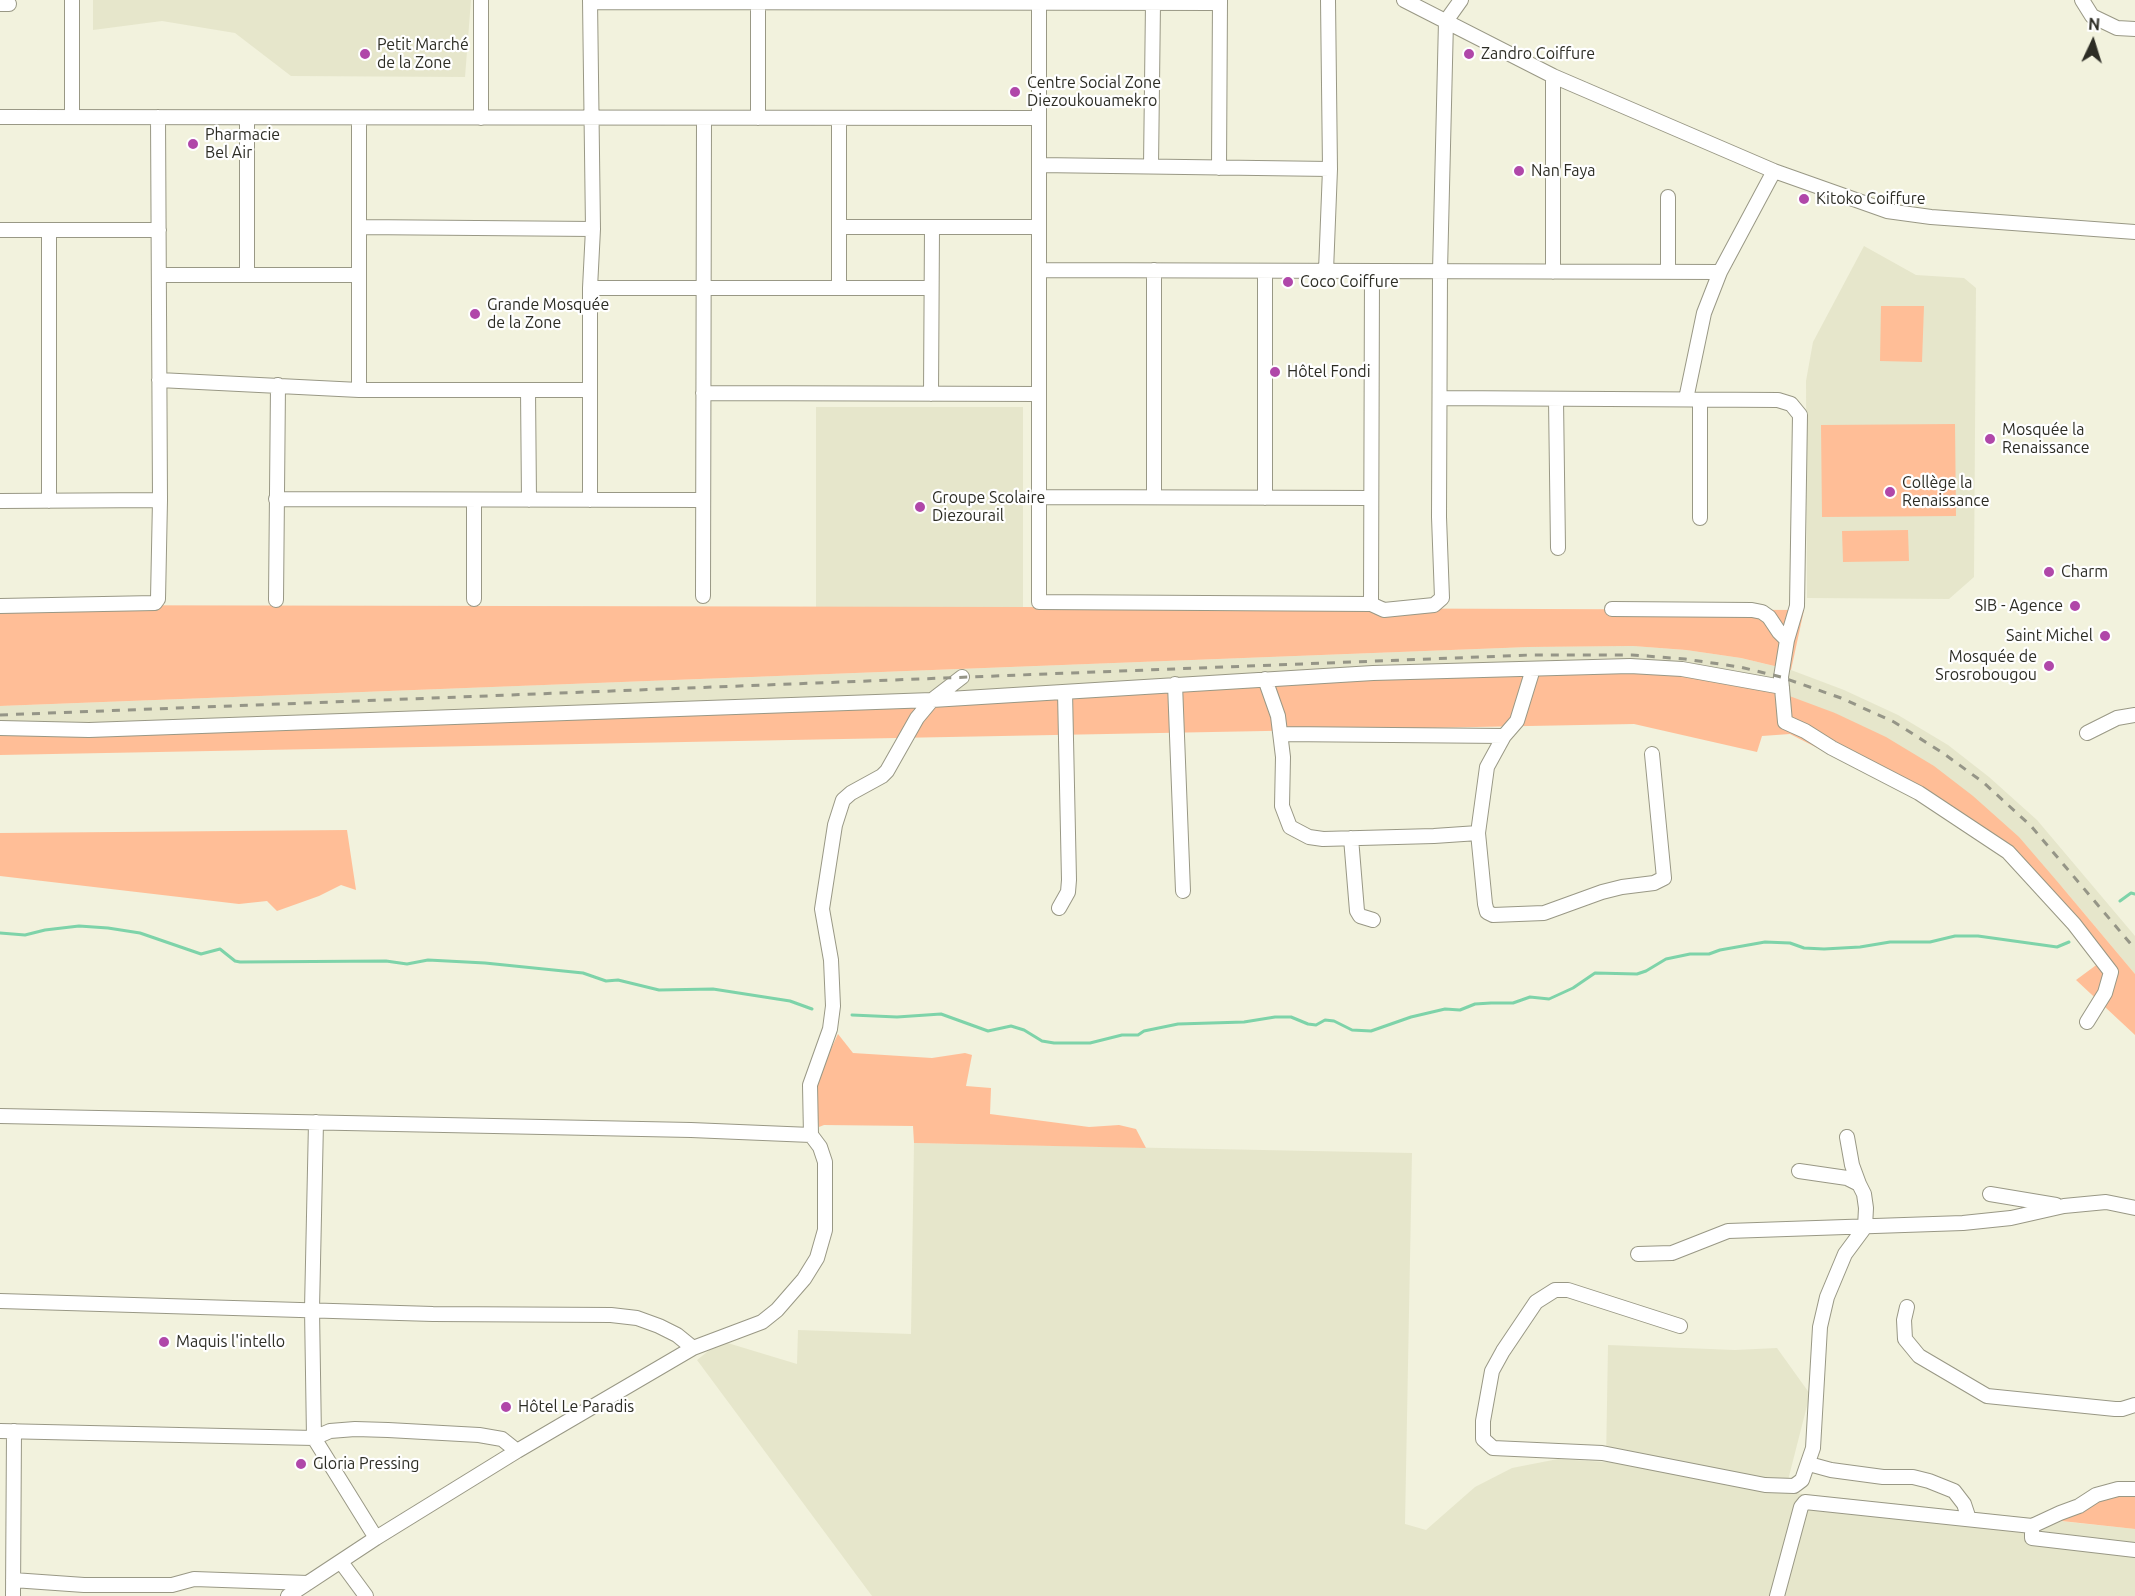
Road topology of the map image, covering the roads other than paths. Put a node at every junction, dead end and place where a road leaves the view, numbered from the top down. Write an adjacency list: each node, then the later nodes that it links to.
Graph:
1 (72, 0): 18 (street)
2 (481, 0): 22 (street)
3 (1328, 0): 31 (street)
4 (1404, 0): 14 (street)
5 (1461, 0): 14 (street)
6 (2082, 0): 15 (street)
7 (590, 1): 8 (street); 23 (street)
8 (651, 1): 9 (street)
9 (758, 1): 10 (street); 25 (street)
10 (868, 1): 11 (street)
11 (1039, 1): 13 (street); 27 (street)
12 (1220, 2): 13 (street); 30 (street)
13 (1153, 3): 29 (street)
14 (1446, 21): 16 (street); 48 (street)
15 (2135, 29)
16 (1553, 76): 32 (street); 49 (street)
17 (0, 117): 18 (street)
18 (72, 117): 19 (street)
19 (159, 117): 20 (street); 41 (street)
20 (247, 118): 21 (street); 53 (street)
21 (359, 118): 22 (street); 34 (street)
22 (481, 118): 23 (street)
23 (593, 118): 24 (street); 38 (street)
24 (704, 118): 25 (street); 56 (street)
25 (758, 118): 26 (street)
26 (839, 118): 27 (street); 35 (street)
27 (1039, 118): 28 (street)
28 (1039, 165): 29 (street); 37 (street)
29 (1151, 166): 30 (street)
30 (1219, 168): 31 (street)
31 (1330, 169): 46 (street)
32 (1774, 171): 42 (street); 51 (street)
33 (1668, 197): 50 (street)
34 (359, 227): 38 (street); 54 (street)
35 (839, 227): 36 (street); 57 (street)
36 (932, 227): 37 (street); 58 (street)
37 (1039, 227): 43 (street)
38 (593, 229): 55 (street)
39 (0, 230): 40 (street)
40 (49, 230): 41 (street); 81 (street)
41 (159, 230): 52 (street)
42 (2135, 232)
43 (1039, 270): 44 (street); 66 (street)
44 (1154, 270): 45 (street); 71 (street)
45 (1265, 271): 46 (street); 72 (street)
46 (1326, 271): 47 (street)
47 (1372, 271): 48 (street); 73 (street)
48 (1440, 271): 49 (street); 67 (street)
49 (1553, 272): 50 (street)
50 (1668, 272): 51 (street)
51 (1720, 272): 69 (street)
52 (159, 275): 53 (street); 59 (street)
53 (247, 275): 54 (street)
54 (359, 275): 61 (street)
55 (590, 288): 56 (street); 63 (street)
56 (703, 288): 57 (street); 64 (street)
57 (839, 288): 58 (street)
58 (932, 288): 65 (street)
59 (159, 380): 60 (street); 74 (street)
60 (278, 385): 61 (street); 75 (street)
61 (359, 390): 62 (street)
62 (528, 390): 63 (street); 77 (street)
63 (590, 390): 78 (street)
64 (703, 393): 65 (street); 79 (street)
65 (931, 394): 66 (street)
66 (1039, 394): 70 (street)
67 (1440, 399): 68 (street); 87 (street)
68 (1556, 399): 69 (street); 83 (street)
69 (1693, 399): 82 (street); 90 (street)
70 (1039, 497): 71 (street); 87 (street)
71 (1154, 497): 72 (street)
72 (1265, 498): 73 (street)
73 (1371, 498): 87 (street)
74 (160, 500): 81 (street); 88 (street)
75 (276, 500): 76 (street); 86 (street)
76 (474, 500): 77 (street); 85 (street)
77 (529, 500): 78 (street)
78 (590, 500): 79 (street)
79 (703, 500): 84 (street)
80 (0, 501): 81 (street)
81 (49, 501)
82 (1700, 518)
83 (1558, 548)
84 (703, 596)
85 (474, 599)
86 (276, 600)
87 (1371, 604)
88 (0, 606)
89 (1612, 609): 90 (street)
90 (1787, 640): 95 (street)
91 (1533, 669): 93 (street); 95 (street); 102 (street)
92 (962, 677): 97 (street)
93 (1265, 679): 94 (street); 101 (street)
94 (1175, 684): 96 (street); 106 (street)
95 (1782, 687): 109 (street)
96 (1065, 692): 97 (street); 107 (street)
97 (932, 700): 99 (street); 112 (street)
98 (2135, 715): 100 (street)
99 (0, 728)
100 (2087, 733)
101 (1281, 734): 102 (street); 105 (street)
102 (1504, 736): 104 (street)
103 (1652, 754): 104 (street)
104 (1478, 832): 105 (street)
105 (1351, 838): 108 (street)
106 (1183, 891)
107 (1059, 908)
108 (1373, 920)
109 (2087, 1022)
110 (0, 1116): 111 (street)
111 (316, 1122): 112 (street); 123 (street)
112 (811, 1135): 125 (street)
113 (1847, 1137): 115 (street)
114 (1799, 1172): 115 (street)
115 (1859, 1184): 119 (street)
116 (1990, 1194): 117 (street)
117 (2064, 1206): 118 (street); 119 (street)
118 (2135, 1208)
119 (1864, 1227): 120 (street); 130 (street)
120 (1638, 1254)
121 (0, 1301): 123 (street)
122 (1907, 1307): 126 (street)
123 (312, 1309): 125 (street); 128 (street)
124 (1680, 1326): 130 (street)
125 (693, 1348): 129 (street)
126 (2135, 1405)
127 (7, 1431): 128 (street); 136 (street)
128 (314, 1438): 129 (street); 134 (street)
129 (517, 1451): 134 (street)
130 (1809, 1464): 132 (street)
131 (2135, 1489): 133 (street)
132 (1969, 1519): 133 (street); 144 (street)
133 (2032, 1526): 135 (street)
134 (376, 1538): 137 (street)
135 (2135, 1550)
136 (6, 1551): 138 (street)
137 (341, 1562): 139 (street); 143 (street)
138 (13, 1580): 140 (street); 141 (street)
139 (308, 1583): 140 (street); 142 (street)
140 (84, 1590)
141 (13, 1596)
142 (288, 1596)
143 (366, 1596)
144 (1777, 1596)

